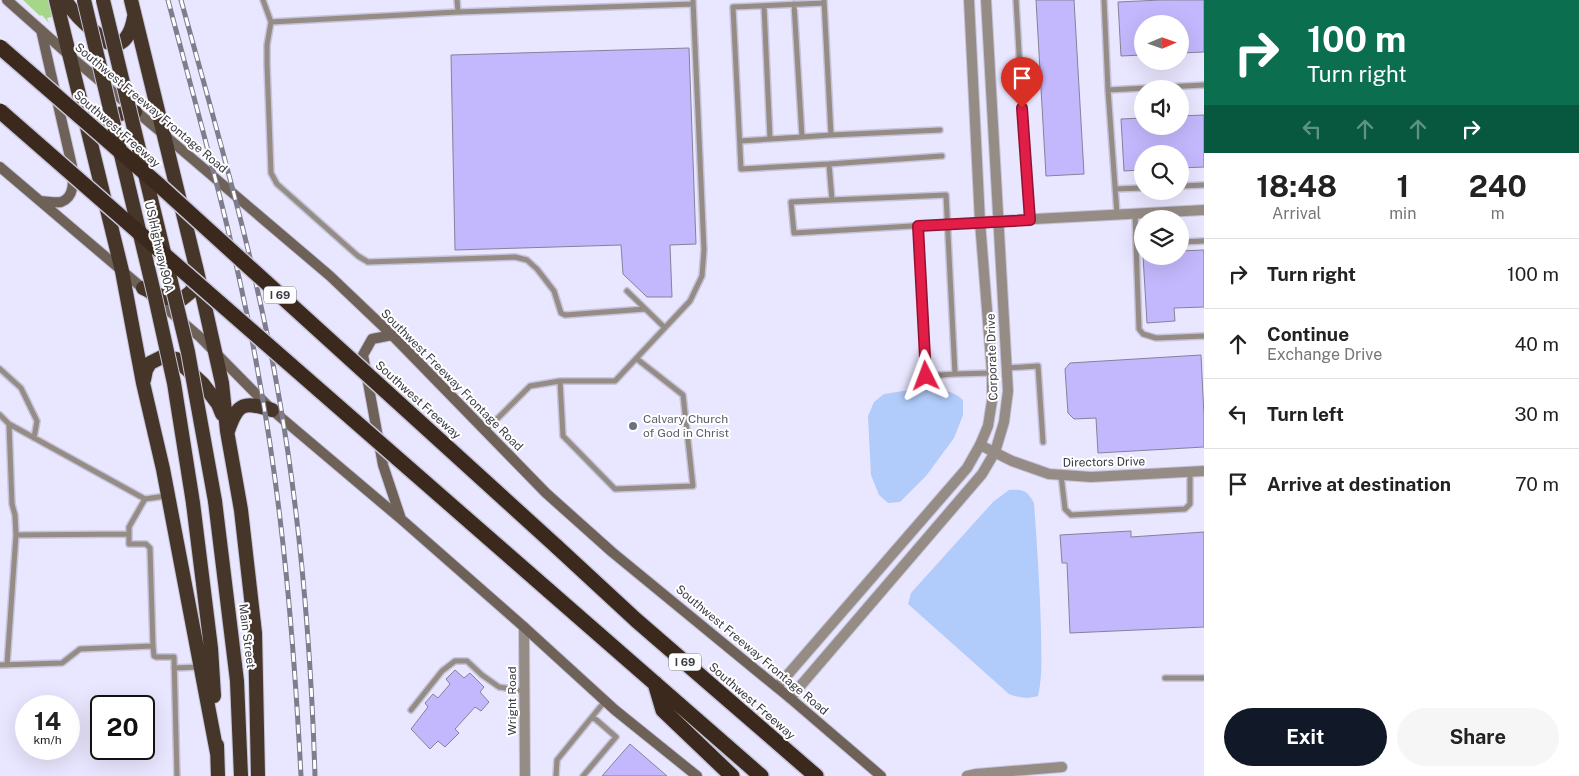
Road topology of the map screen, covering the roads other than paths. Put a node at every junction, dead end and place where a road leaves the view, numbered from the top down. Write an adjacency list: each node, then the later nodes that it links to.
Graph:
1 (7, 0): 20 (main road, Southwest Freeway Frontage Road)
2 (56, 0): 22 (highway)
3 (65, 0): 18 (highway)
4 (84, 0): 104 (highway, US Highway 90A, bridge)
5 (104, 0): 85 (highway, US Highway 90A, bridge)
6 (131, 0): 18 (highway)
7 (262, 0): 19 (lane)
8 (457, 0): 17 (lane)
9 (969, 0): 49 (street, Corporate Drive)
10 (986, 0): 48 (street, Corporate Drive)
11 (1016, 0): 47 (lane)
12 (1104, 0): 24 (lane)
13 (824, 1): 15 (lane); 29 (lane)
14 (693, 2): 17 (lane); 60 (lane)
15 (794, 4): 16 (lane); 30 (lane)
16 (764, 6): 32 (lane); 33 (lane)
17 (458, 12): 19 (lane)
18 (135, 15): 28 (highway)
19 (271, 22): 59 (lane)
20 (41, 29): 22 (main road, Southwest Freeway Frontage Road); 42 (main road)
21 (0, 47): 116 (highway, Southwest Freeway / I 69, bridge)
22 (70, 56): 26 (main road, Southwest Freeway Frontage Road); 31 (highway)
23 (1204, 85): 24 (lane)
24 (1108, 90): 40 (lane)
25 (0, 111): 97 (highway, I 69, bridge)
26 (135, 112): 28 (main road, Southwest Freeway Frontage Road); 31 (highway)
27 (940, 130): 29 (lane)
28 (162, 133): 56 (highway); 61 (main road, Southwest Freeway Frontage Road)
29 (831, 135): 30 (lane)
30 (802, 137): 32 (lane)
31 (90, 139): 55 (highway)
32 (770, 139): 33 (lane)
33 (740, 141): 35 (lane)
34 (942, 156): 35 (lane)
35 (829, 164): 41 (lane)
36 (0, 168): 42 (main road)
37 (1204, 184): 38 (lane)
38 (1189, 185)
39 (1134, 188): 40 (lane)
40 (1115, 189): 46 (lane)
41 (832, 200): 50 (lane); 51 (lane)
42 (40, 201): 55 (main road)
43 (1204, 210): 44 (street)
44 (1189, 211)
45 (1134, 214): 46 (street)
46 (1117, 215): 47 (street)
47 (1030, 220): 48 (street)
48 (998, 221): 49 (street); 65 (street, Corporate Drive)
49 (980, 222): 50 (lane); 67 (street, Corporate Drive)
50 (947, 224): 51 (lane); 68 (lane)
51 (918, 226): 68 (lane)
52 (1204, 241): 53 (lane)
53 (1189, 242)
54 (1139, 265): 62 (lane)
55 (122, 271): 57 (main road); 70 (highway)
56 (197, 271): 57 (highway); 63 (highway)
57 (143, 288): 63 (main road)
58 (627, 292): 59 (lane)
59 (645, 308): 60 (lane)
60 (664, 327): 64 (lane)
61 (392, 336): 75 (main road, Southwest Freeway Frontage Road); 86 (main road)
62 (1204, 336)
63 (215, 352): 71 (main road); 74 (highway)
64 (637, 359): 69 (lane); 69 (lane)
65 (1006, 368): 77 (lane); 79 (street, Corporate Drive)
66 (0, 369): 76 (lane)
67 (992, 373): 68 (lane); 78 (street, Corporate Drive)
68 (955, 374)
69 (560, 381): 75 (lane)
70 (143, 383): 74 (highway); 83 (highway)
71 (272, 410): 74 (highway); 86 (main road)
72 (0, 415): 73 (lane)
73 (9, 424): 76 (lane); 88 (lane)
74 (228, 431): 109 (highway)
75 (485, 431): 98 (main road, Southwest Freeway Frontage Road)
76 (34, 438): 84 (lane)
77 (1043, 442)
78 (980, 444): 79 (street, Directors Drive); 98 (street, Corporate Drive)
79 (995, 452): 82 (street, Directors Drive); 100 (street, Corporate Drive)
80 (1204, 471): 81 (street, Directors Drive)
81 (1190, 472): 82 (street, Directors Drive); 82 (lane)
82 (1061, 475)
83 (168, 495): 84 (lane); 93 (highway)
84 (145, 499): 87 (lane)
85 (214, 501): 108 (highway, Main Street)
86 (401, 519): 89 (main road)
87 (129, 534): 88 (lane); 90 (lane)
88 (16, 535): 92 (lane)
89 (524, 627): 99 (street, Wright Road); 101 (main road)
90 (153, 646): 92 (lane); 94 (lane)
91 (0, 665): 92 (lane)
92 (7, 665)
93 (201, 667): 94 (lane); 104 (highway)
94 (174, 668): 106 (lane)
95 (1165, 678): 96 (lane)
96 (1204, 678)
97 (655, 683): 114 (highway); 115 (highway, I 69)
98 (777, 687): 100 (main road, Southwest Freeway Frontage Road)
99 (525, 691): 102 (lane); 110 (street, Wright Road)
100 (790, 698): 117 (main road, Southwest Freeway Frontage Road)
101 (605, 701): 103 (lane); 113 (main road)
102 (411, 710)
103 (593, 716): 111 (lane); 112 (lane)
104 (218, 753): 107 (highway)
105 (1062, 767): 118 (street)
106 (177, 776)
107 (218, 776)
108 (241, 776)
109 (258, 776)
110 (525, 776)
111 (556, 776)
112 (583, 776)
113 (698, 776)
114 (732, 776)
115 (761, 776)
116 (816, 776)
117 (881, 776)
118 (967, 776)

